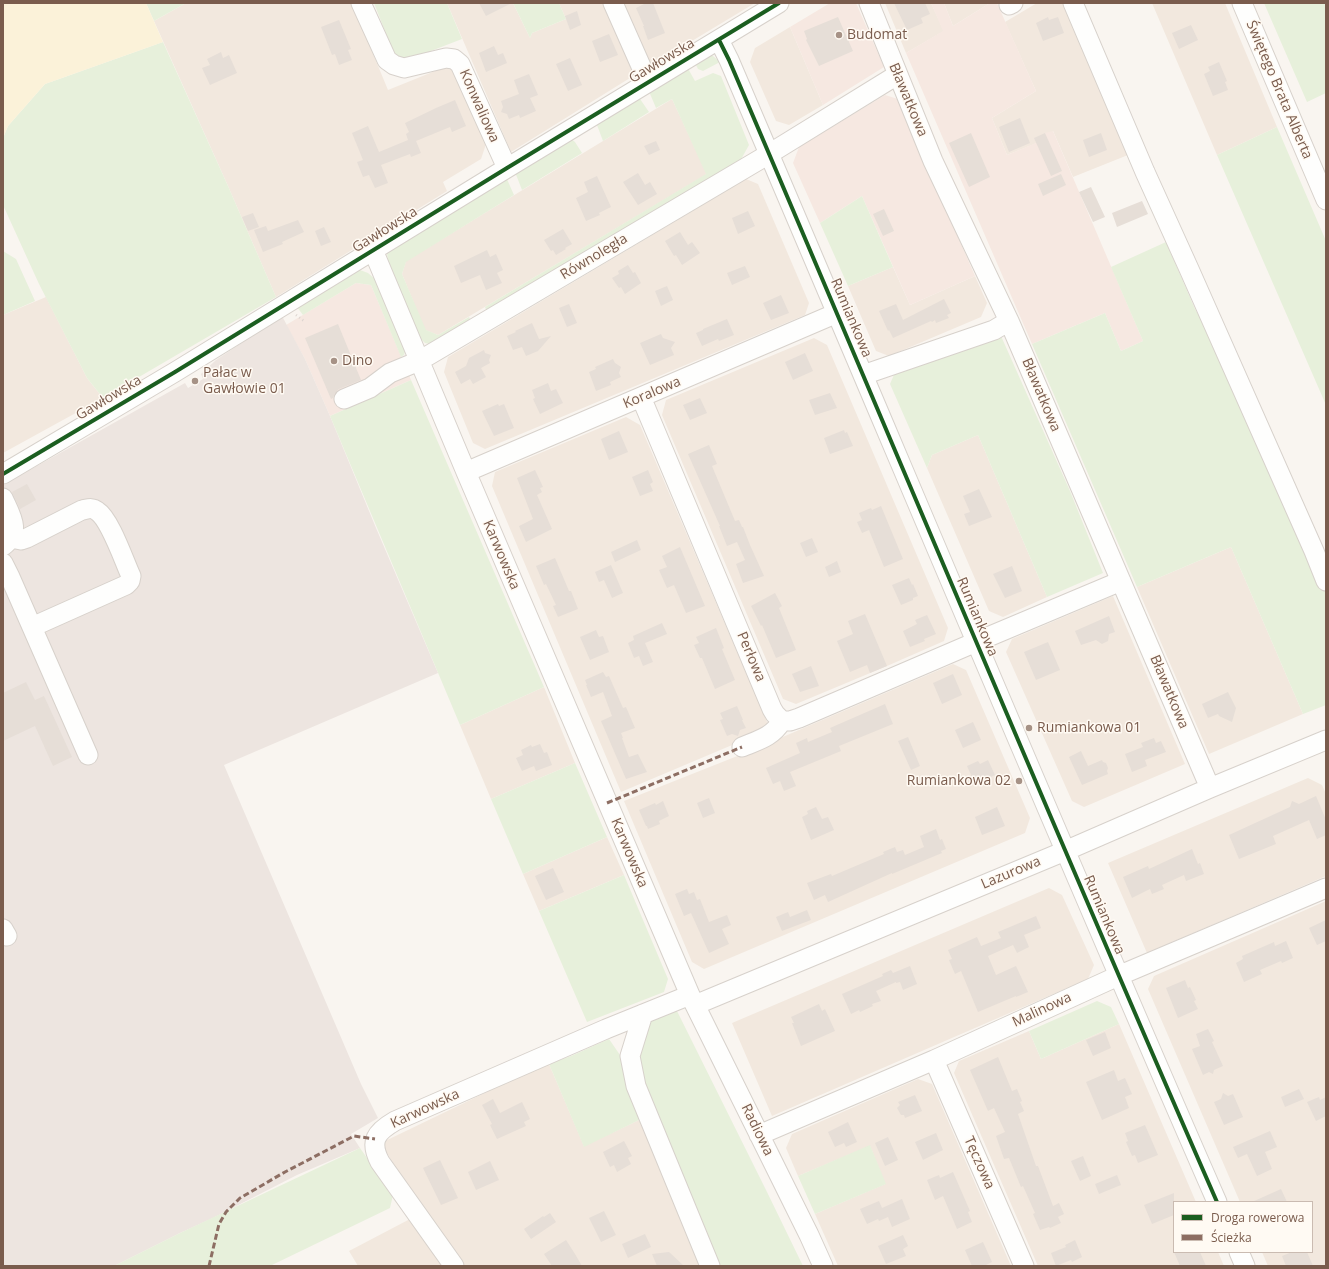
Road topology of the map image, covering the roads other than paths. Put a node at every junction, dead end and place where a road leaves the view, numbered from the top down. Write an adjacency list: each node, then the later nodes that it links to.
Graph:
1 (361, 3): 11 (street, Konwaliowa)
2 (613, 3): 9 (street)
3 (779, 3): 7 (street, Gawłowska)
4 (868, 3): 8 (street, Bławatkowa)
5 (1073, 3): 26 (street)
6 (1242, 3): 12 (street, Świętego Brata Alberta)
7 (719, 40): 9 (street, Gawłowska); 10 (street, Rumiankowa)
8 (897, 75): 10 (street, Równoległa); 15 (street, Bławatkowa)
9 (648, 82): 11 (street, Gawłowska)
10 (769, 154): 14 (street, Rumiankowa); 16 (street, Równoległa)
11 (507, 168): 13 (street, Gawłowska)
12 (1326, 200)
13 (372, 250): 16 (street, Karwowska); 21 (street, Gawłowska)
14 (837, 313): 17 (street, Rumiankowa); 18 (street, Koralowa)
15 (1009, 321): 17 (street); 25 (street, Bławatkowa)
16 (419, 360): 19 (street, Równoległa); 20 (street, Karwowska)
17 (863, 375): 28 (street, Rumiankowa)
18 (642, 398): 20 (street, Koralowa); 29 (street, Perłowa)
19 (344, 399)
20 (466, 472): 37 (street, Karwowska)
21 (3, 474)
22 (3, 498): 23 (street)
23 (7, 542): 27 (street)
24 (3, 563): 27 (street)
25 (1121, 581): 28 (street); 33 (street, Bławatkowa)
26 (1326, 581)
27 (32, 627): 32 (street)
28 (976, 642): 29 (street); 34 (street, Rumiankowa)
29 (782, 721): 31 (street)
30 (1326, 740): 33 (street, Lazurowa)
31 (742, 747)
32 (88, 755)
33 (1210, 788): 34 (street, Lazurowa)
34 (1065, 851): 36 (street, Rumiankowa); 37 (street, Lazurowa)
35 (1326, 888): 36 (street, Malinowa)
36 (1118, 976): 41 (street, Malinowa); 43 (street, Rumiankowa)
37 (692, 1000): 38 (street, Karwowska); 42 (street, Radiowa)
38 (643, 1014): 39 (street, Karwowska); 40 (street)
39 (606, 1029): 40 (street); 45 (street, Karwowska)
40 (630, 1056): 46 (street)
41 (934, 1060): 42 (street, Malinowa); 48 (street, Tęczowa)
42 (759, 1135): 47 (street, Radiowa)
43 (1217, 1201)
44 (1240, 1253): 49 (street)
45 (454, 1266)
46 (710, 1266)
47 (823, 1266)
48 (1024, 1266)
49 (1246, 1266)

